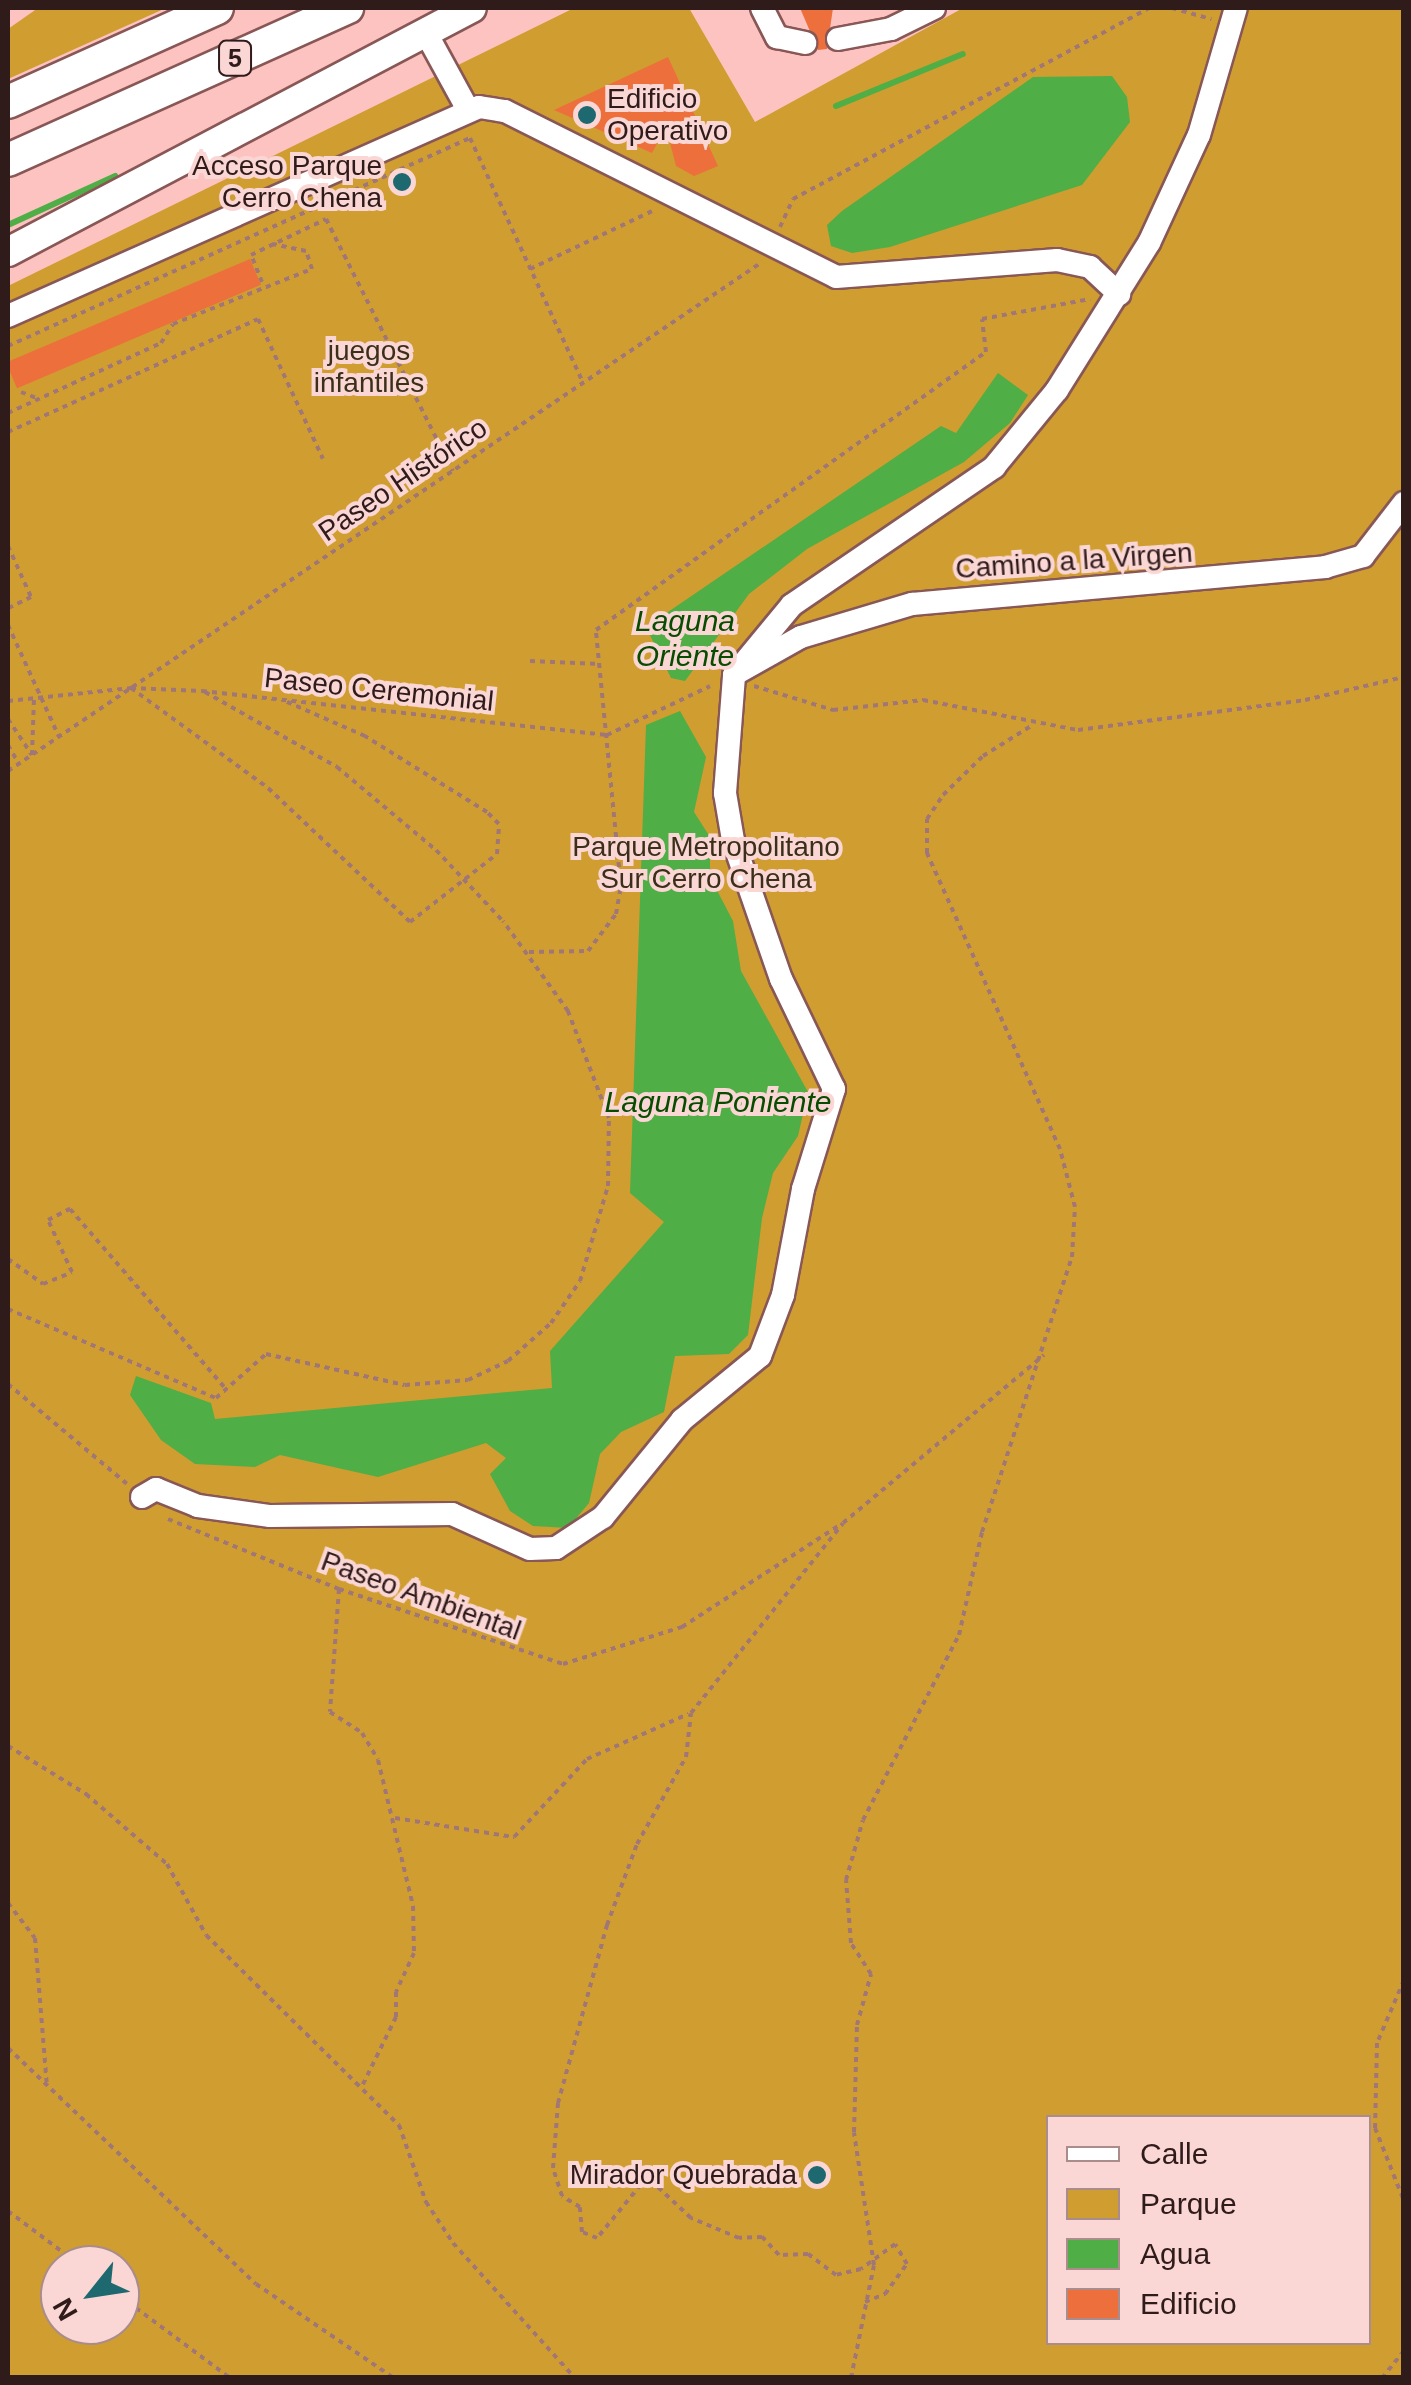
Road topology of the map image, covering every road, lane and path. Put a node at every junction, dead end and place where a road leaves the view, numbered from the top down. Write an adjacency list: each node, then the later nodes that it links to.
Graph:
1 (217, 8): 12 (highway, 5)
2 (347, 8): 14 (highway, 5)
3 (472, 8): 9 (main road)
4 (762, 8): 11 (lane)
5 (934, 8): 10 (lane)
6 (1149, 8): 17 (path, Paseo Histórico)
7 (1172, 8): 8 (path)
8 (1233, 17): 21 (lane)
9 (426, 33): 13 (lane); 18 (main road)
10 (838, 39)
11 (805, 43)
12 (8, 102)
13 (467, 108): 15 (lane); 22 (lane)
14 (8, 160)
15 (680, 198): 17 (lane); 19 (path)
16 (273, 244): 20 (path); 20 (path); 30 (path)
17 (772, 244): 21 (lane); 24 (path, Paseo Histórico)
18 (8, 252)
19 (530, 269): 23 (path); 24 (path)
20 (262, 285): 26 (path)
21 (1119, 294): 36 (path); 37 (lane)
22 (8, 316)
23 (8, 346)
24 (583, 383): 30 (path, Paseo Histórico)
25 (22, 392): 26 (path)
26 (39, 399): 27 (path)
27 (8, 413)
28 (8, 432): 29 (path)
29 (322, 459)
30 (453, 470): 39 (path, Paseo Histórico)
31 (1404, 503): 37 (lane, Camino a la Virgen)
32 (8, 546): 33 (path)
33 (8, 608)
34 (8, 628): 41 (path)
35 (530, 662): 36 (path)
36 (600, 664): 48 (path)
37 (734, 675): 45 (path); 48 (path); 60 (lane)
38 (1404, 677): 45 (path)
39 (131, 688): 40 (path, Paseo Ceremonial); 41 (path, Paseo Ceremonial); 42 (path); 49 (path, Paseo Histórico)
40 (202, 690): 42 (path, Paseo Ceremonial); 54 (path, bridge)
41 (37, 698): 43 (path, Paseo Ceremonial); 49 (path); 51 (path)
42 (280, 699): 48 (path, Paseo Ceremonial)
43 (8, 701)
44 (8, 719): 46 (path)
45 (1031, 726): 57 (path)
46 (15, 730): 47 (path); 51 (path)
47 (8, 734)
48 (607, 734): 54 (path)
49 (59, 737): 51 (path, Paseo Histórico)
50 (8, 746): 52 (path)
51 (32, 755): 52 (path, Paseo Histórico)
52 (19, 764): 53 (path, Paseo Histórico)
53 (8, 771)
54 (528, 952): 59 (path)
55 (8, 1259): 59 (path)
56 (8, 1309): 59 (path)
57 (1044, 1355): 61 (path); 74 (path)
58 (8, 1384): 60 (path, Paseo Ambiental)
59 (226, 1389)
60 (142, 1497): 62 (path, Paseo Ambiental)
61 (843, 1523): 62 (path, Paseo Ambiental); 63 (path)
62 (339, 1590): 65 (path)
63 (691, 1713): 65 (path); 74 (path)
64 (8, 1746): 69 (path)
65 (395, 1818): 69 (path)
66 (8, 1905): 70 (path)
67 (1404, 1980): 71 (path)
68 (8, 2048): 70 (path)
69 (363, 2084): 80 (path)
70 (46, 2086): 79 (path)
71 (1404, 2201)
72 (8, 2212): 73 (path)
73 (53, 2245)
74 (872, 2257): 75 (path); 75 (path)
75 (865, 2302): 81 (path)
76 (140, 2311): 78 (path)
77 (1404, 2351): 82 (path)
78 (230, 2378)
79 (394, 2378)
80 (575, 2378)
81 (851, 2378)
82 (1382, 2378)

